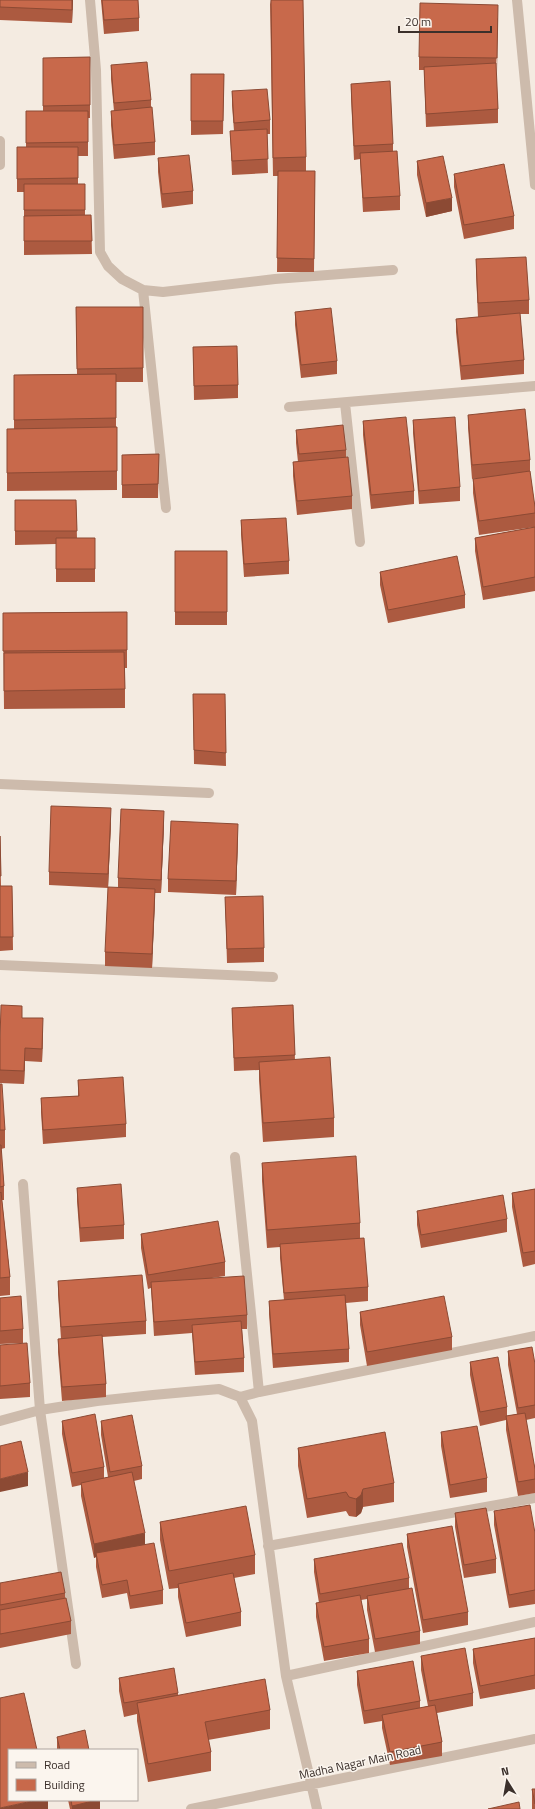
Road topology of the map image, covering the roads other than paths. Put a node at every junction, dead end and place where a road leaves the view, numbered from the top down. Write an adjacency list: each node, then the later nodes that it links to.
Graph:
1 (90, 0): 8 (street)
2 (517, 0): 4 (street)
3 (0, 142): 5 (street)
4 (533, 144): 6 (street)
5 (0, 165)
6 (535, 185)
7 (393, 270): 8 (street)
8 (143, 290): 12 (street)
9 (535, 386): 10 (street)
10 (345, 402): 11 (street); 13 (street)
11 (289, 407)
12 (166, 508)
13 (360, 542)
14 (0, 784): 15 (street)
15 (209, 793)
16 (0, 965): 17 (street)
17 (273, 977)
18 (235, 1157): 21 (street)
19 (22, 1184): 23 (street)
20 (535, 1336): 21 (street)
21 (259, 1392): 22 (street)
22 (240, 1397): 23 (street); 26 (street)
23 (40, 1410): 24 (street); 28 (street)
24 (0, 1421)
25 (535, 1498): 26 (street)
26 (268, 1546): 29 (street)
27 (535, 1622): 29 (street)
28 (76, 1664)
29 (286, 1676): 31 (street)
30 (535, 1739): 31 (street, Madha Nagar Main Road)
31 (311, 1785): 32 (street, Madha Nagar Main Road); 33 (street)
32 (191, 1809)
33 (317, 1809)

